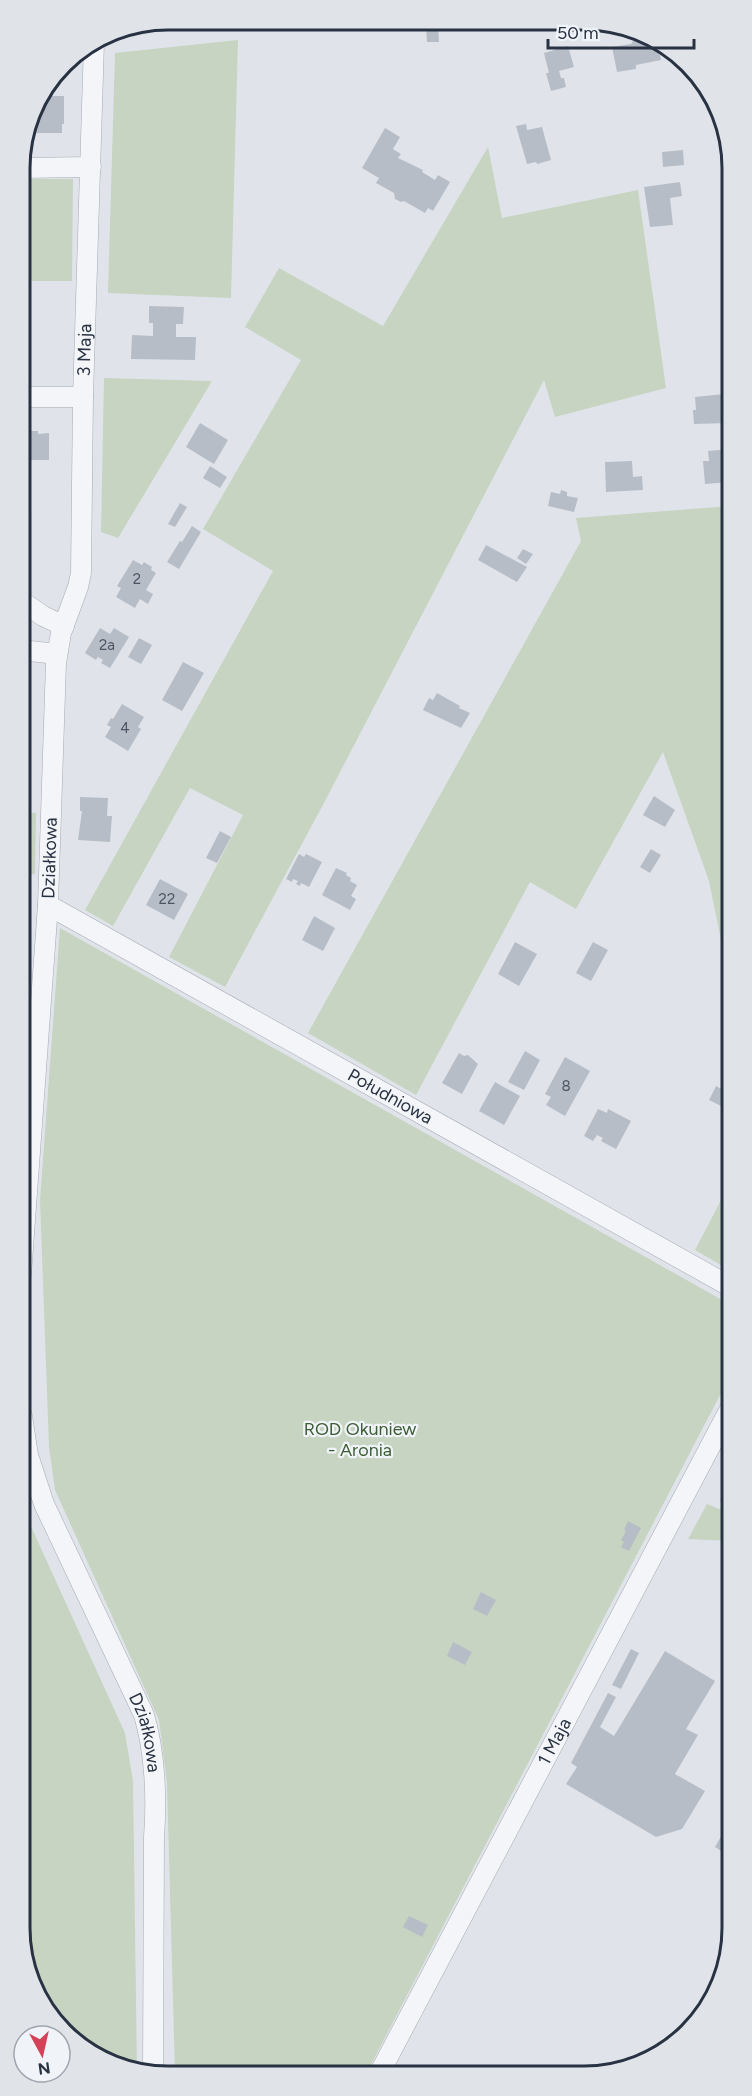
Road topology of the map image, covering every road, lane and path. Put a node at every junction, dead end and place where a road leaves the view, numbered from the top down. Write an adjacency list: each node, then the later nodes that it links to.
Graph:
1 (93, 53): 2 (street, 3 Maja)
2 (91, 167): 3 (street); 5 (street, 3 Maja)
3 (30, 168)
4 (30, 397): 5 (street)
5 (83, 397): 7 (street, 3 Maja)
6 (30, 607): 7 (street)
7 (63, 626): 9 (street, 3 Maja)
8 (30, 651): 9 (street)
9 (57, 654): 10 (street, Działkowa)
10 (48, 905): 11 (street, Działkowa); 12 (street, Południowa)
11 (30, 1152)
12 (722, 1282)
13 (722, 1424): 16 (street, 1 Maja)
14 (30, 1461): 15 (street, Działkowa)
15 (153, 2065)
16 (383, 2066)

